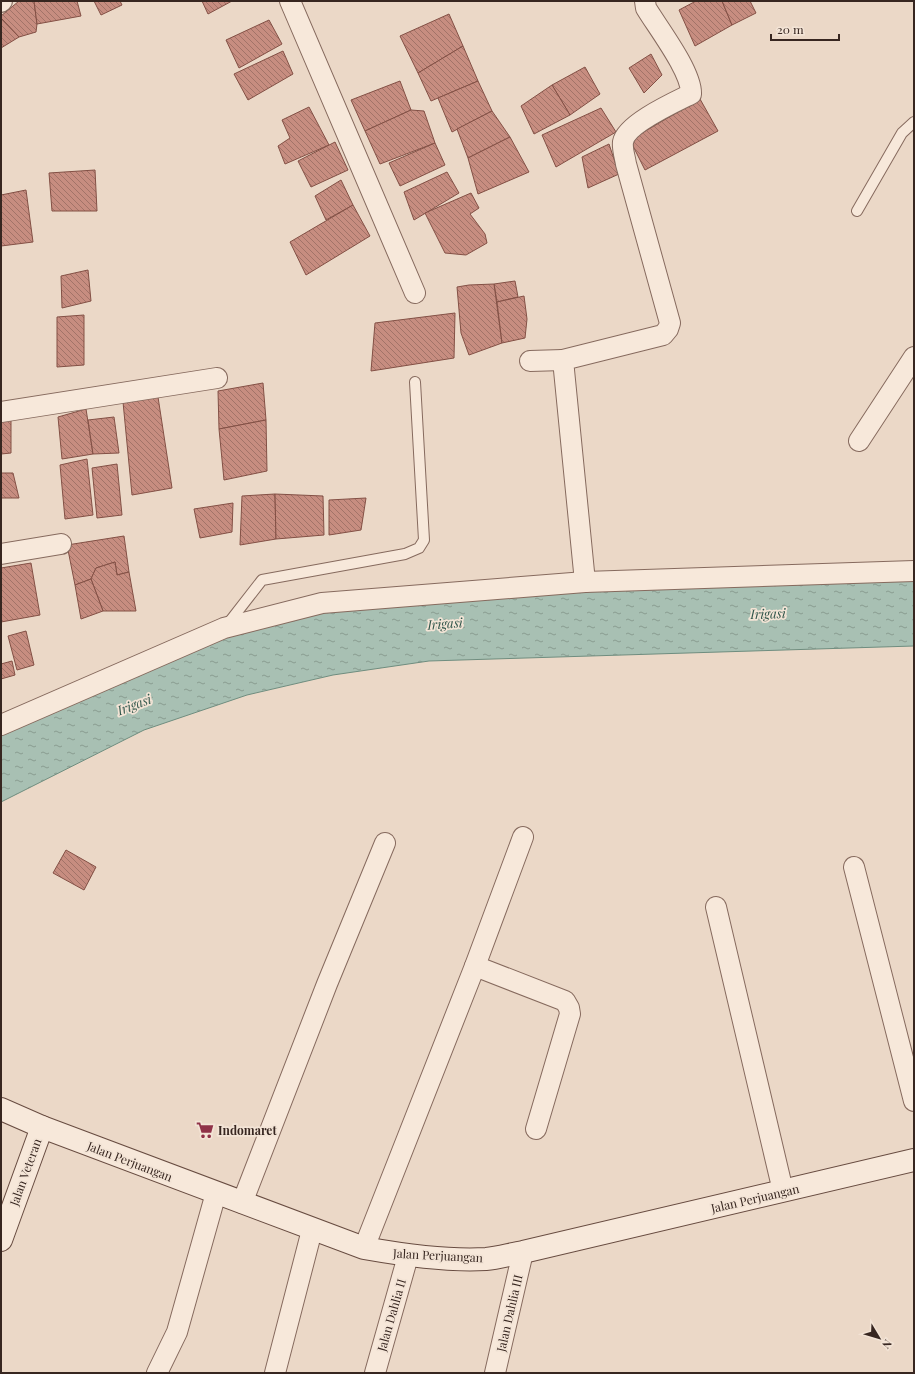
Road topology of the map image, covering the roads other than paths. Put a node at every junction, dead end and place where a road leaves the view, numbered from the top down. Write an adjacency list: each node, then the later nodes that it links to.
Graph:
1 (290, 1): 5 (street)
2 (645, 1): 7 (street)
3 (914, 122): 4 (lane)
4 (857, 211)
5 (416, 293)
6 (914, 357): 12 (street)
7 (563, 360): 8 (street); 16 (street)
8 (530, 361)
9 (217, 378): 11 (street)
10 (415, 382): 17 (lane)
11 (1, 412)
12 (859, 441)
13 (60, 544): 14 (street)
14 (1, 554)
15 (914, 571): 16 (street)
16 (585, 582): 17 (street)
17 (224, 628): 18 (street)
18 (1, 725)
19 (523, 837): 23 (street)
20 (385, 843): 31 (street)
21 (854, 867): 24 (street)
22 (716, 907): 29 (street)
23 (475, 966): 27 (street); 34 (street)
24 (914, 1101)
25 (1, 1109): 26 (main road, Jalan Perjuangan)
26 (42, 1127): 30 (main road, Jalan Perjuangan); 33 (main road, Jalan Veteran)
27 (536, 1129)
28 (914, 1160): 29 (main road, Jalan Perjuangan)
29 (783, 1191): 35 (main road, Jalan Perjuangan)
30 (216, 1194): 31 (main road, Jalan Perjuangan); 37 (street)
31 (242, 1203): 32 (main road, Jalan Perjuangan)
32 (312, 1230): 34 (main road, Jalan Perjuangan); 38 (street)
33 (1, 1240)
34 (364, 1248): 36 (main road, Jalan Perjuangan)
35 (523, 1252): 36 (main road, Jalan Perjuangan); 40 (street, Jalan Dahlia III)
36 (408, 1256): 39 (street, Jalan Dahlia II)
37 (157, 1373)
38 (275, 1373)
39 (374, 1373)
40 (495, 1373)

